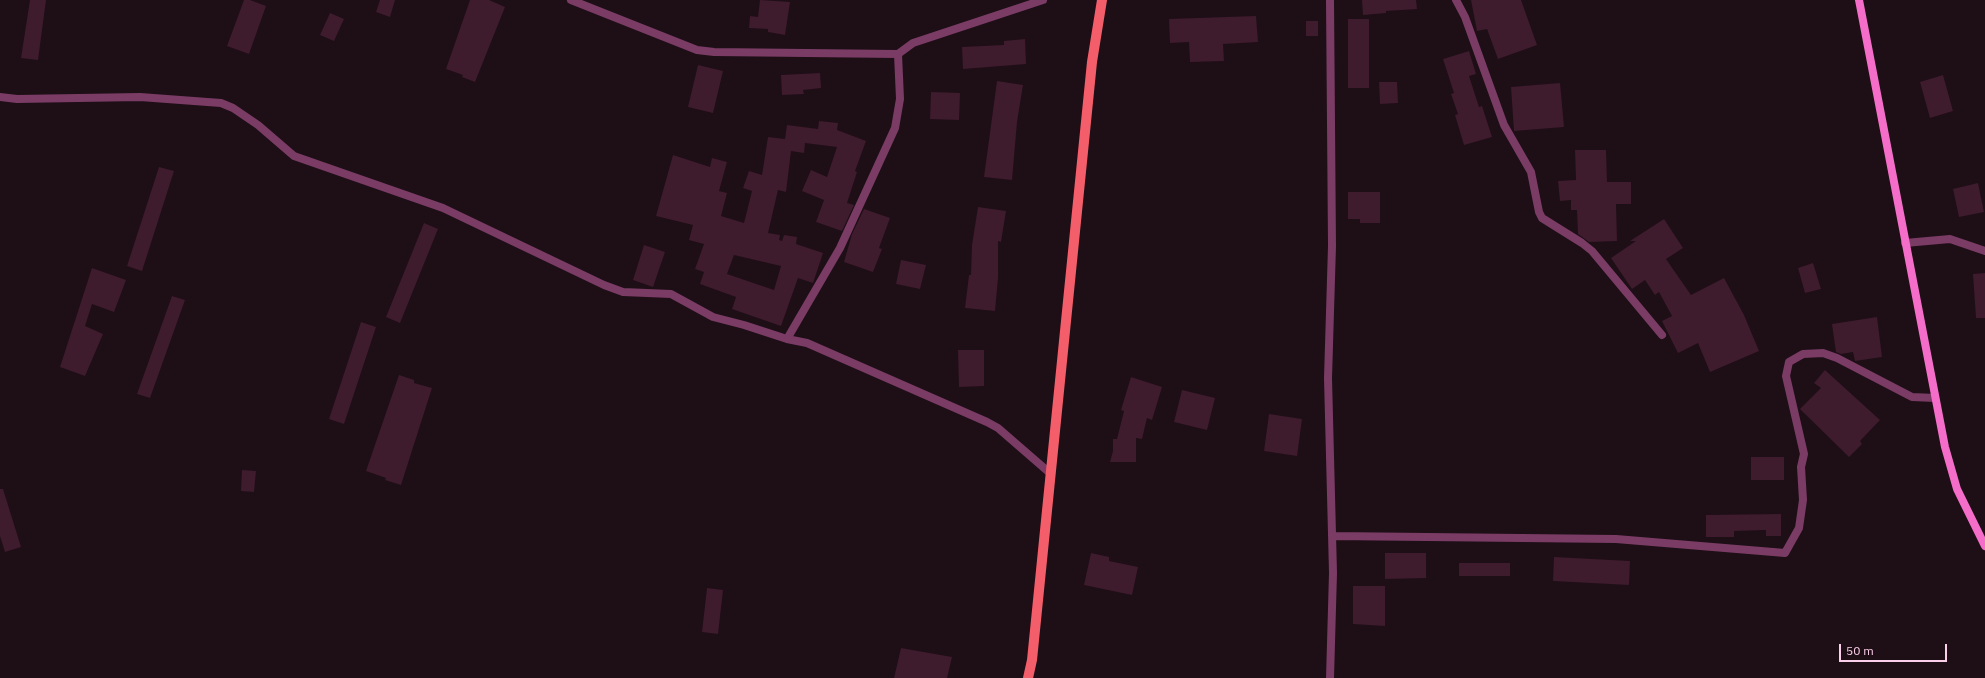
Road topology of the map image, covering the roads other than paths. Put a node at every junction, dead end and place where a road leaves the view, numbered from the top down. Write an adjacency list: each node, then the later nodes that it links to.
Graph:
1 (571, 0): 7 (street)
2 (1043, 0): 7 (street)
3 (1102, 0): 14 (main road)
4 (1330, 0): 15 (street)
5 (1456, 0): 11 (street)
6 (1859, 0): 9 (main road)
7 (898, 54): 12 (street)
8 (0, 97): 12 (street)
9 (1905, 243): 10 (street); 13 (main road)
10 (1985, 251)
11 (1662, 335)
12 (788, 339): 14 (street)
13 (1935, 398): 15 (street); 16 (main road)
14 (1051, 474): 17 (main road)
15 (1332, 536): 18 (street)
16 (1985, 546)
17 (1028, 678)
18 (1330, 678)

